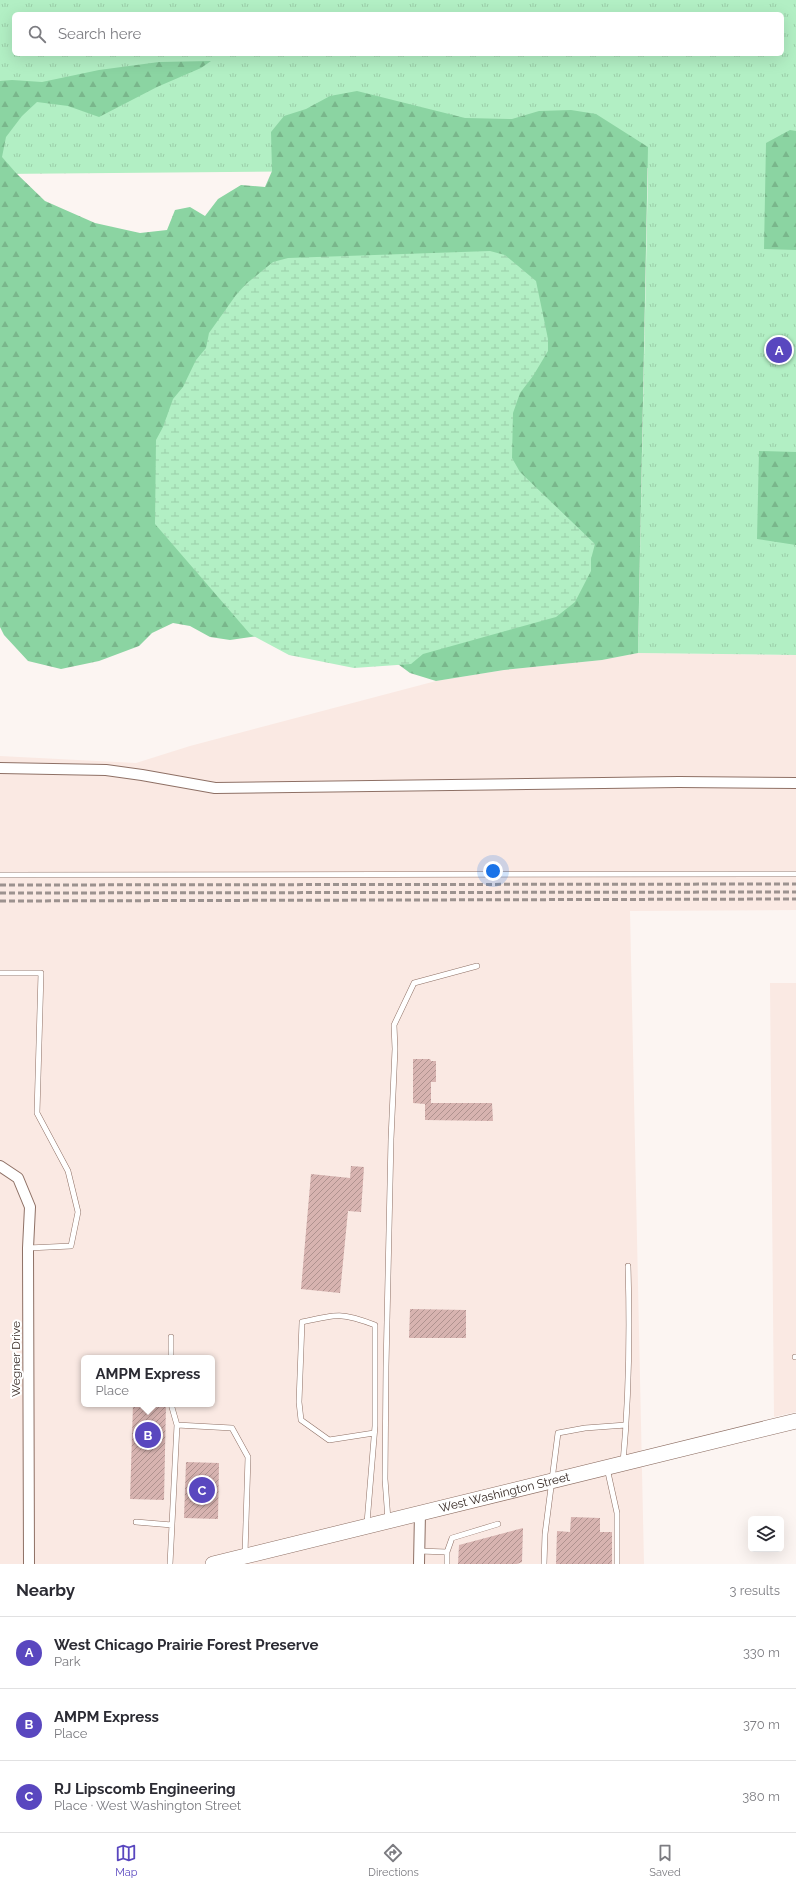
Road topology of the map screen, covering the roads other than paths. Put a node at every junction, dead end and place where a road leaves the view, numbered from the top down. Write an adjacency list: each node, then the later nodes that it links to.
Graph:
1 (0, 768): 2 (street)
2 (796, 783)
3 (796, 874): 4 (lane)
4 (0, 875)
5 (477, 966): 21 (lane)
6 (0, 973): 8 (lane)
7 (0, 1166): 8 (street, Wegner Drive)
8 (28, 1248): 29 (street, Wegner Drive)
9 (628, 1266): 15 (lane)
10 (171, 1337): 11 (lane)
11 (171, 1355)
12 (172, 1407): 14 (lane)
13 (796, 1421): 17 (main road, West Washington Street)
14 (177, 1425): 24 (lane); 28 (lane)
15 (626, 1425): 17 (lane); 19 (lane)
16 (374, 1433): 16 (lane); 25 (lane)
17 (623, 1464): 18 (main road, West Washington Street)
18 (607, 1467): 19 (main road, West Washington Street); 35 (lane)
19 (552, 1481): 20 (main road, West Washington Street); 34 (lane)
20 (420, 1513): 21 (main road, West Washington Street); 26 (street)
21 (388, 1521): 25 (main road, West Washington Street)
22 (136, 1522): 24 (lane)
23 (498, 1524): 27 (lane)
24 (172, 1525): 30 (lane)
25 (367, 1526): 28 (main road, West Washington Street)
26 (419, 1550): 27 (lane); 32 (street)
27 (447, 1552): 33 (lane)
28 (245, 1556): 31 (main road, West Washington Street)
29 (29, 1564)
30 (170, 1564)
31 (213, 1564)
32 (419, 1564)
33 (447, 1564)
34 (544, 1564)
35 (617, 1564)

